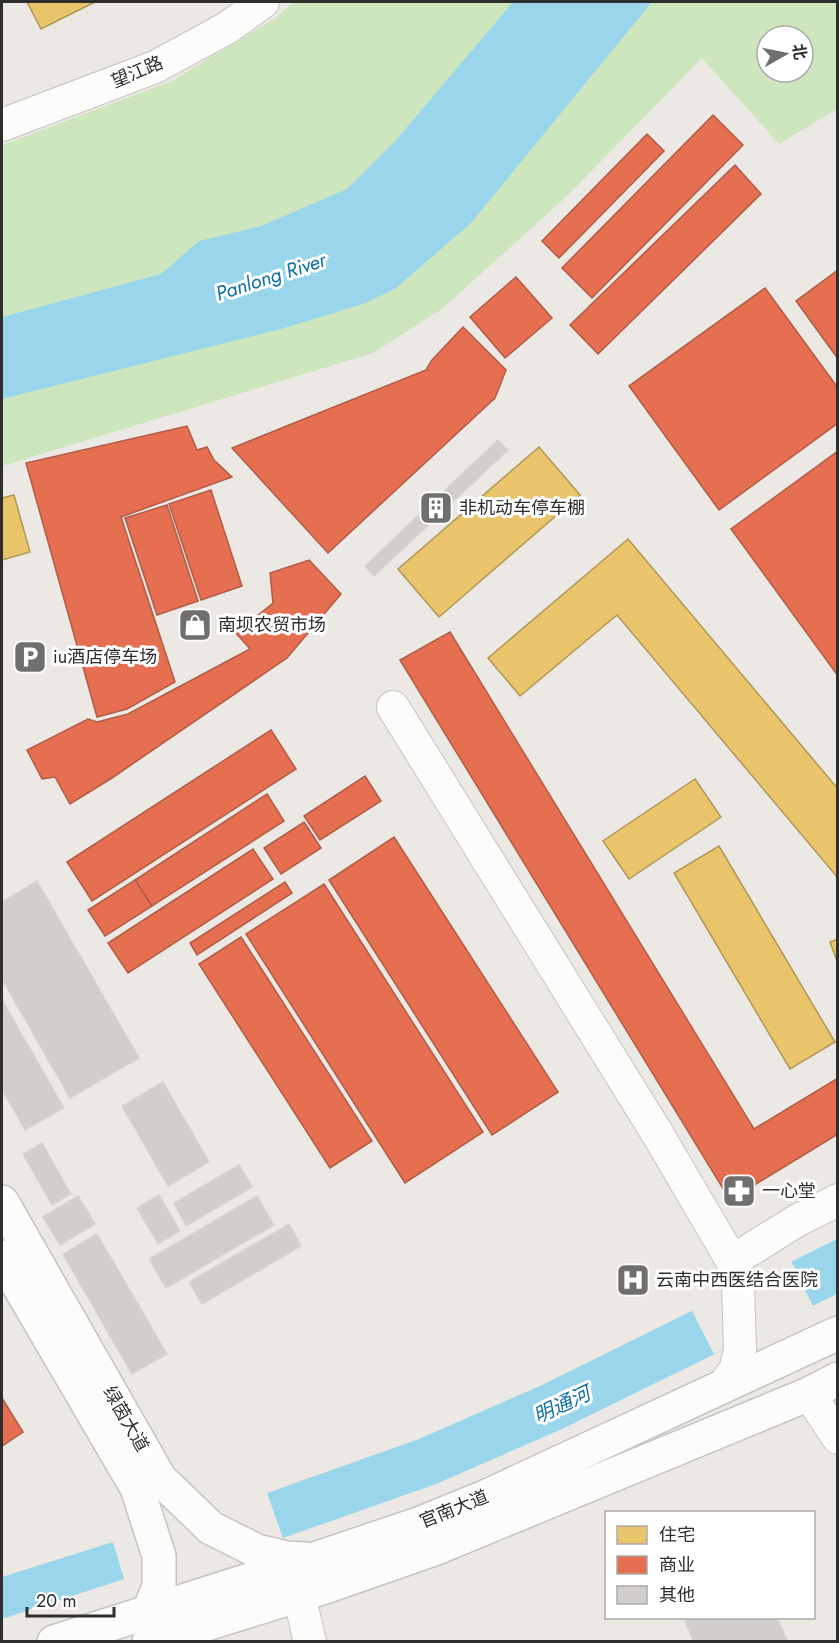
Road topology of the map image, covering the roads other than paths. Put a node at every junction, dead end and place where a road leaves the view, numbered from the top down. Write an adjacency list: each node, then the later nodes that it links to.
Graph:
1 (263, 2): 2 (street, 望江路)
2 (2, 125)
3 (393, 707): 7 (street)
4 (837, 1200): 7 (street)
5 (2, 1202): 13 (main road, 绿茵大道)
6 (2, 1257): 15 (main road, 绿茵大道)
7 (735, 1271): 10 (street)
8 (837, 1333): 10 (main road, 官南大道)
9 (837, 1379): 11 (main road, 官南大道)
10 (723, 1387): 13 (main road, 官南大道)
11 (809, 1394): 12 (street); 14 (main road, 官南大道)
12 (837, 1438)
13 (315, 1559): 15 (main road, 官南大道)
14 (299, 1595): 15 (main road, 官南大道); 17 (street)
15 (148, 1627): 16 (main road, 官南大道)
16 (54, 1641)
17 (310, 1641)

